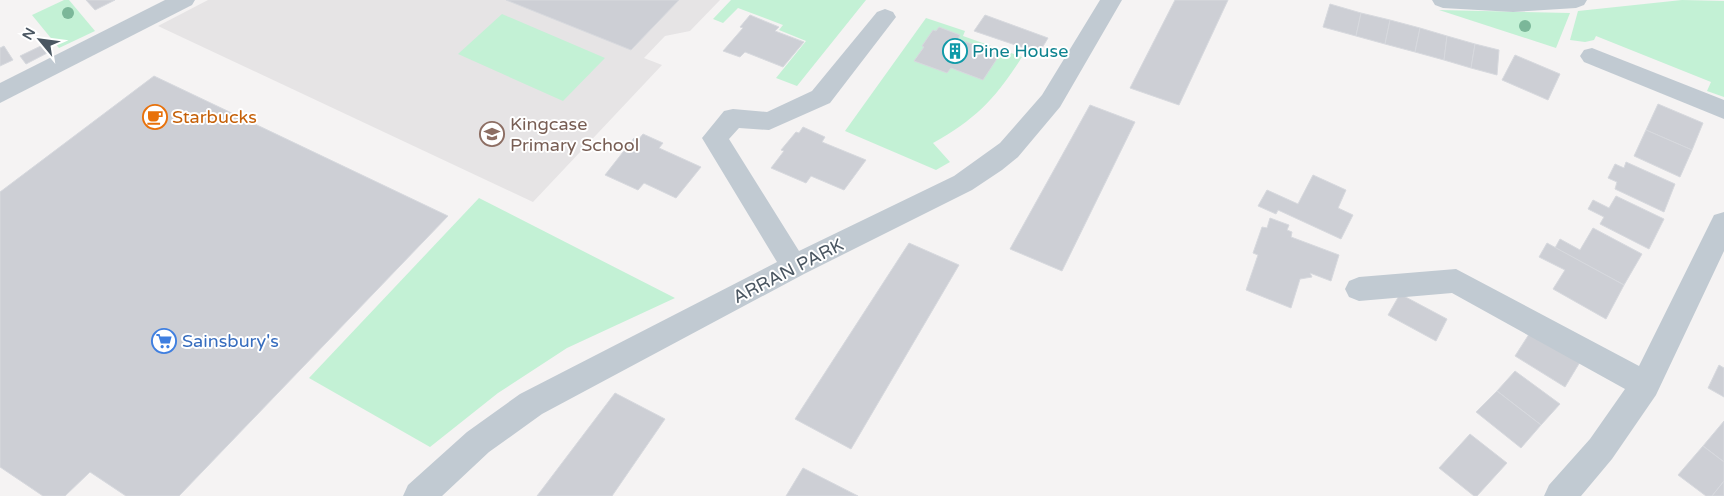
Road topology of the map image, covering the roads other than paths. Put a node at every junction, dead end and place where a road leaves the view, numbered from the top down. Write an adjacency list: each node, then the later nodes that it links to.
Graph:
1 (184, 0): 7 (street)
2 (1111, 0): 10 (street, ARRAN PARK)
3 (1443, 0): 4 (street)
4 (1576, 0)
5 (885, 17): 10 (street)
6 (1592, 56): 8 (street)
7 (0, 94)
8 (1724, 110)
9 (1724, 223): 12 (street)
10 (794, 266): 13 (street, ARRAN PARK)
11 (1359, 289): 12 (street)
12 (1646, 385): 14 (street)
13 (418, 496)
14 (1560, 496)

